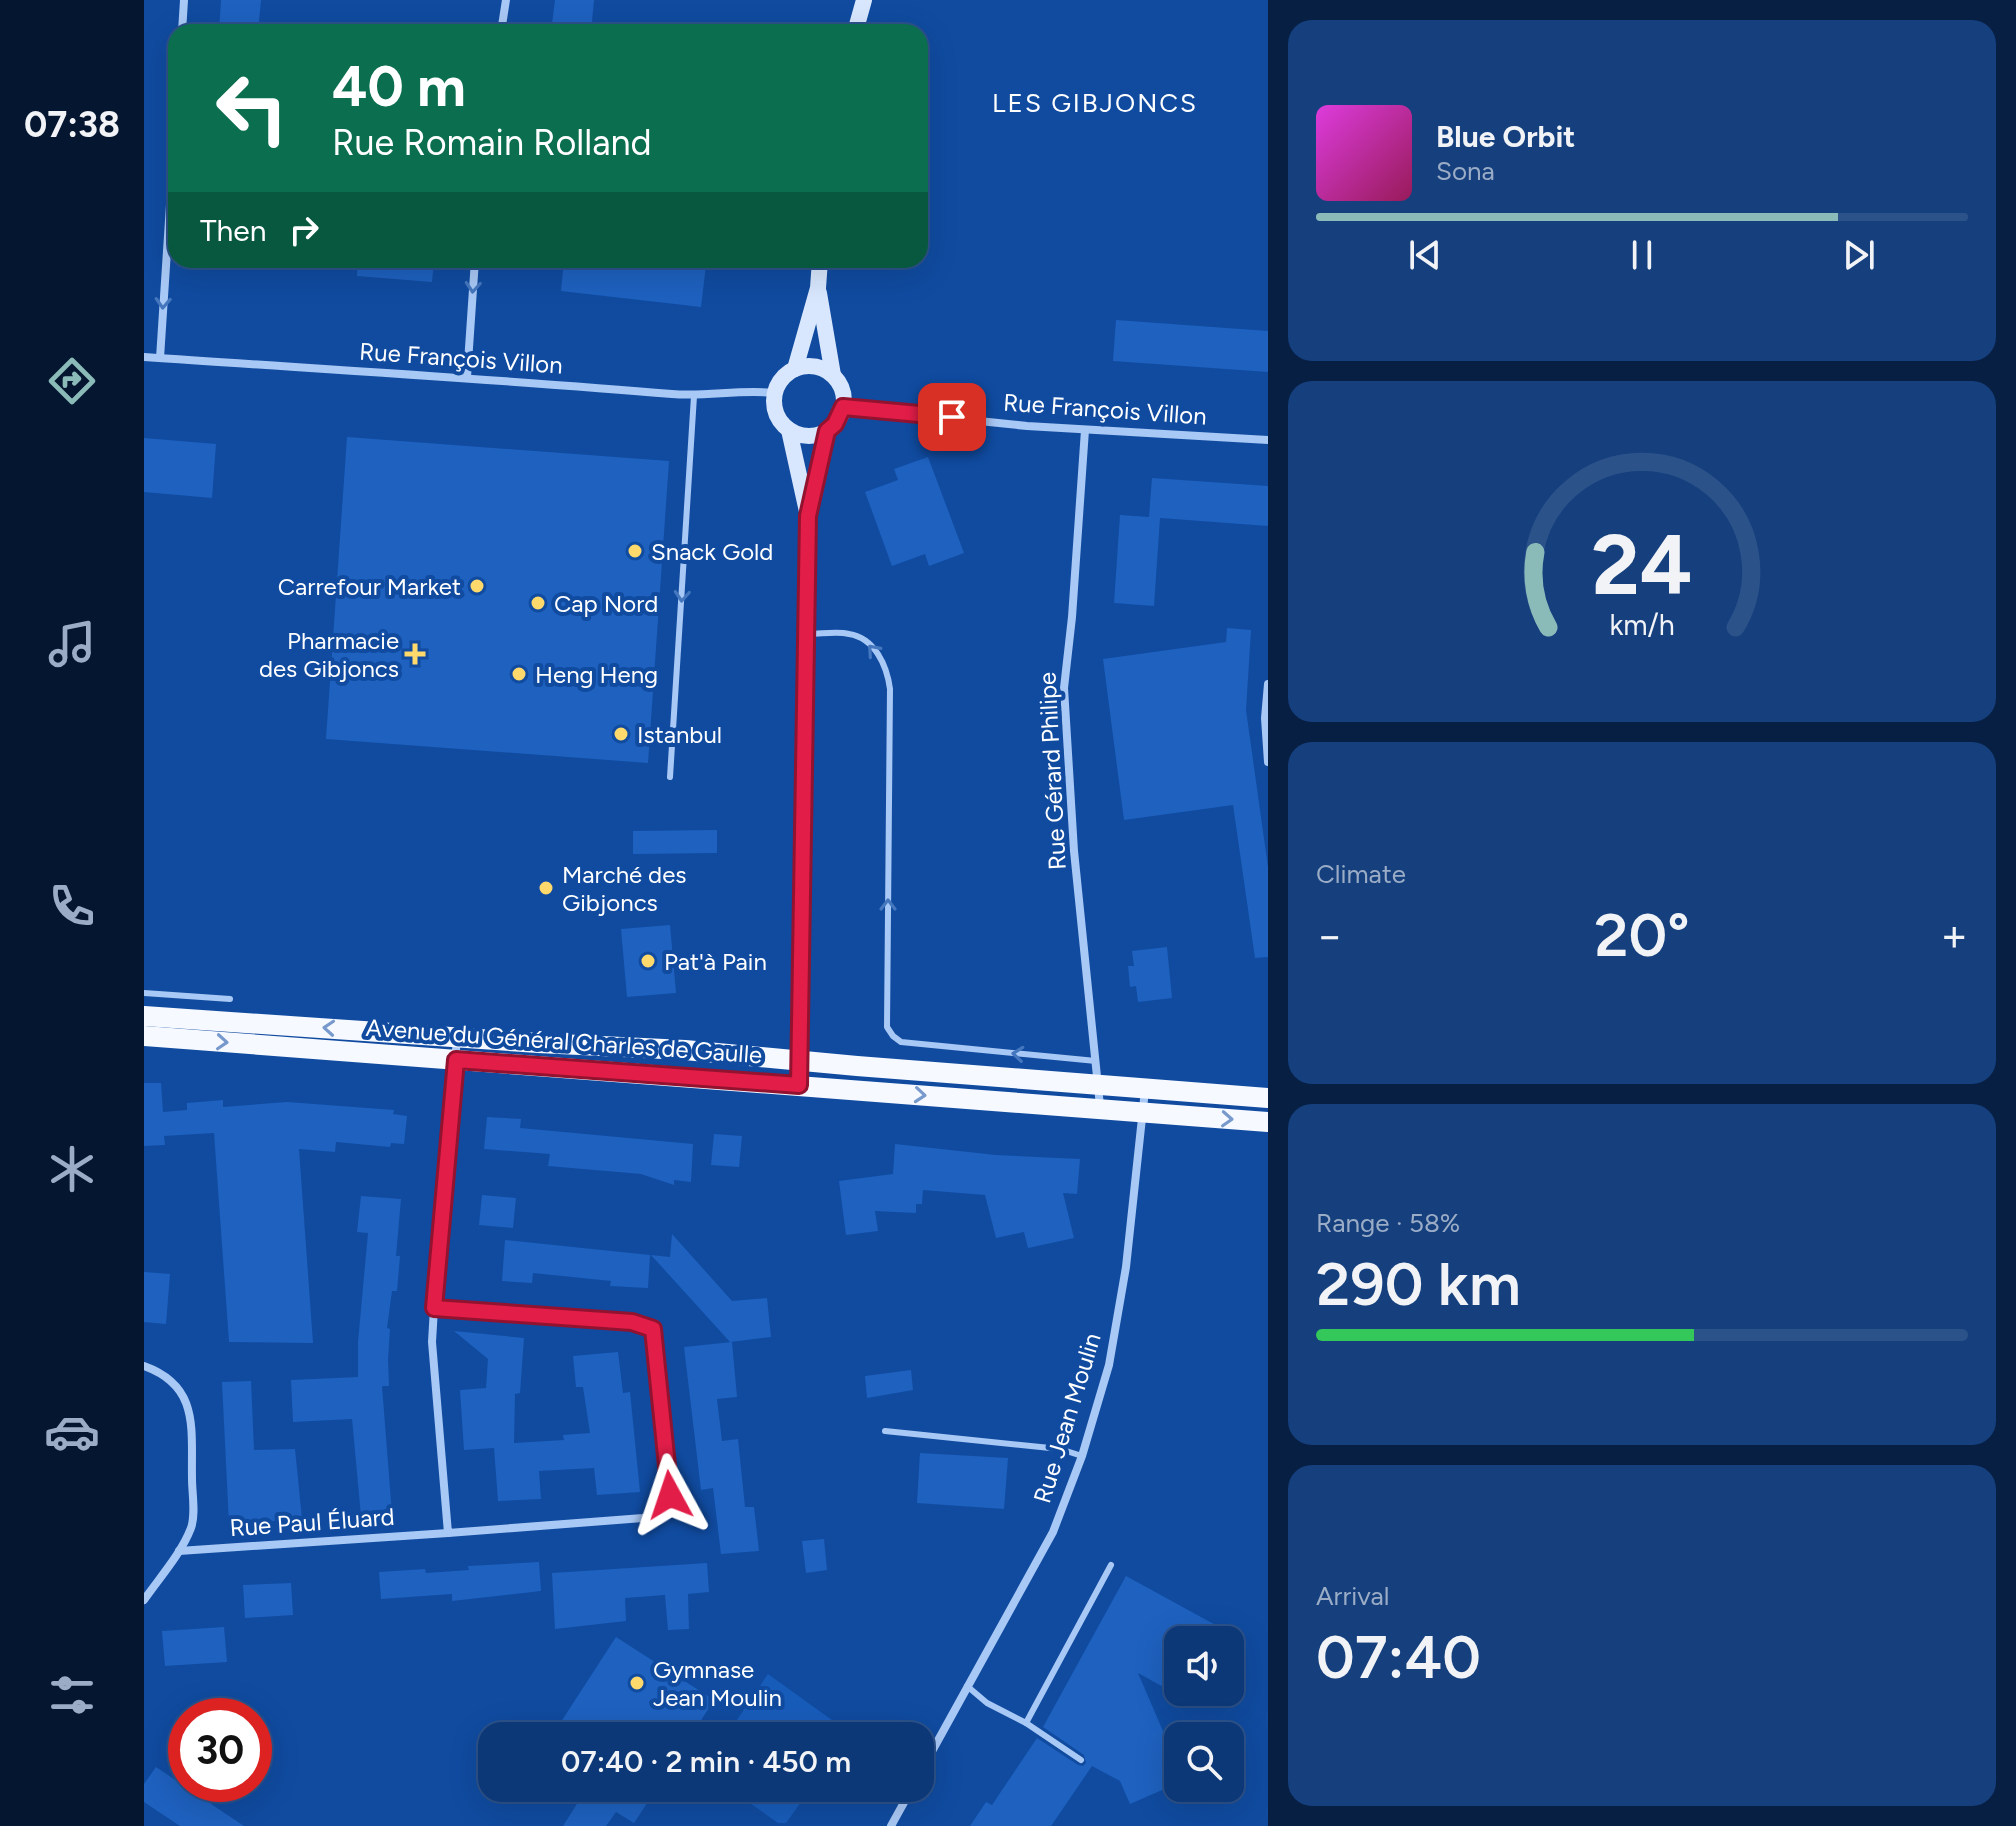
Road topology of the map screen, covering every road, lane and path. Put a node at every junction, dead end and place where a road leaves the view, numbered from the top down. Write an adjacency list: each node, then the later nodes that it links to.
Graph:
1 (184, 0): 4 (street)
2 (506, 0): 5 (street)
3 (864, 0): 6 (main road)
4 (182, 24)
5 (502, 24)
6 (857, 24)
7 (168, 236): 12 (street, one-way to 12)
8 (474, 268): 15 (street, one-way to 15)
9 (819, 268): 10 (main road)
10 (818, 288): 13 (main road); 14 (main road)
11 (144, 357): 12 (street, Rue François Villon)
12 (160, 358): 15 (street, Rue François Villon)
13 (795, 369): 14 (main road); 16 (main road)
14 (833, 375): 18 (main road)
15 (467, 377): 17 (street, Rue François Villon)
16 (775, 393): 17 (street, Rue François Villon); 19 (main road)
17 (694, 396): 27 (lane, one-way to 27)
18 (843, 407): 20 (street, Rue François Villon); 21 (main road)
19 (789, 430): 21 (main road); 23 (main road)
20 (1085, 430): 22 (street, Rue François Villon); 35 (street, Rue Gérard Philipe)
21 (827, 431): 23 (main road)
22 (1268, 440)
23 (808, 516): 24 (main road)
24 (806, 634): 34 (main road); 35 (lane, one-way to 24)
25 (1268, 684): 26 (street)
26 (1268, 762)
27 (670, 777)
28 (144, 993): 29 (lane)
29 (230, 999)
30 (144, 1016): 32 (main road, Avenue du Général Charles de Gaulle, one-way to 30)
31 (144, 1036): 33 (main road, Avenue du Général Charles de Gaulle, one-way to 33)
32 (457, 1037): 33 (street); 34 (main road, Avenue du Général Charles de Gaulle)
33 (456, 1060): 36 (main road, Avenue du Général Charles de Gaulle); 43 (street)
34 (799, 1061): 36 (main road); 37 (main road, Avenue du Général Charles de Gaulle)
35 (1096, 1061): 37 (street, Rue Gérard Philipe)
36 (799, 1085): 40 (main road, Avenue du Général Charles de Gaulle, one-way to 40)
37 (1098, 1086): 38 (main road, Avenue du Général Charles de Gaulle); 40 (street, Rue Gérard Philipe)
38 (1145, 1090): 39 (main road, Avenue du Général Charles de Gaulle); 41 (street, Rue Jean Moulin)
39 (1268, 1098)
40 (1101, 1110): 41 (main road, Avenue du Général Charles de Gaulle)
41 (1142, 1113): 42 (main road, Avenue du Général Charles de Gaulle, one-way to 42); 46 (street, Rue Jean Moulin)
42 (1268, 1122)
43 (434, 1308): 47 (street); 47 (street, Rue Paul Éluard)
44 (144, 1366): 48 (street)
45 (885, 1431): 46 (lane)
46 (1082, 1456): 51 (street, Rue Jean Moulin)
47 (448, 1533): 48 (street, Rue Paul Éluard)
48 (179, 1551): 50 (street)
49 (1111, 1565): 52 (lane)
50 (144, 1600)
51 (967, 1686): 52 (lane); 53 (street, Rue Jean Moulin)
52 (1026, 1723): 54 (lane)
53 (934, 1747)
54 (1081, 1760)
55 (904, 1802): 56 (street)
56 (891, 1826)

